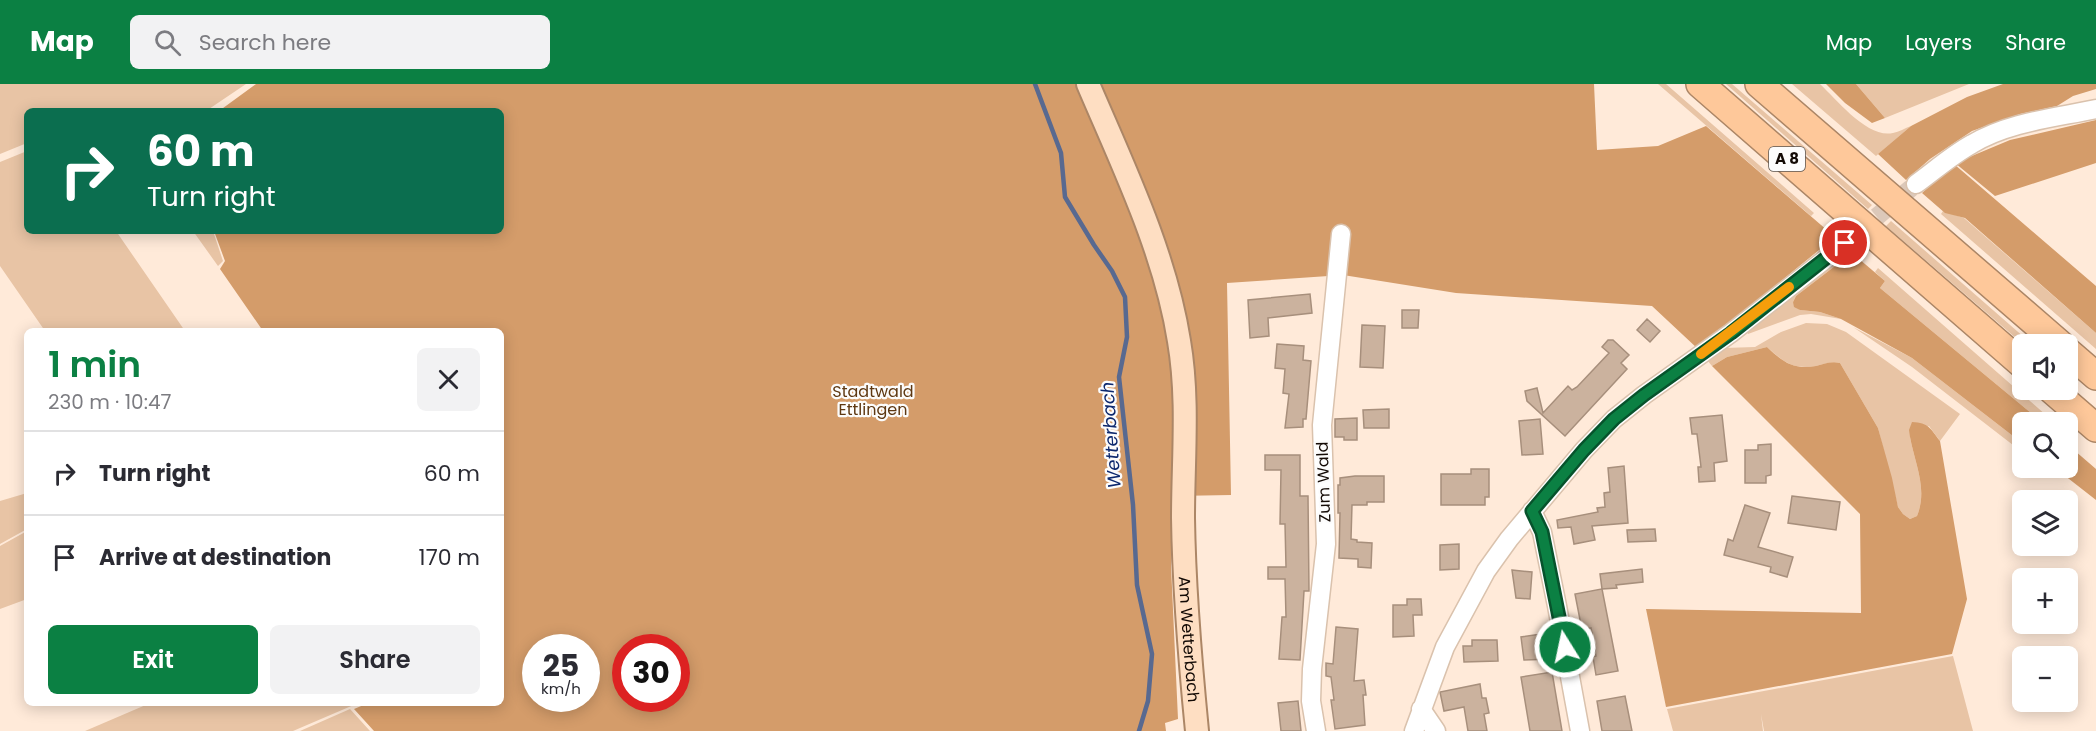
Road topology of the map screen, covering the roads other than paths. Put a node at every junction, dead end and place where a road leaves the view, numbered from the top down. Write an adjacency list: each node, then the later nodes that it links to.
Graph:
1 (1088, 84): 16 (main road, Am Wetterbach)
2 (1700, 84): 9 (highway, A 8)
3 (1759, 84): 8 (highway, A 8)
4 (2096, 110): 5 (street)
5 (1916, 184)
6 (1341, 234): 17 (street, Zum Wald)
7 (1845, 243): 14 (street)
8 (2048, 334)
9 (2012, 355)
10 (2078, 360): 11 (highway)
11 (2096, 375)
12 (2064, 400): 13 (highway)
13 (2096, 428)
14 (1532, 511): 15 (street); 20 (street)
15 (1421, 709): 18 (street); 19 (street)
16 (1197, 731)
17 (1316, 731)
18 (1414, 731)
19 (1436, 731)
20 (1580, 731)

